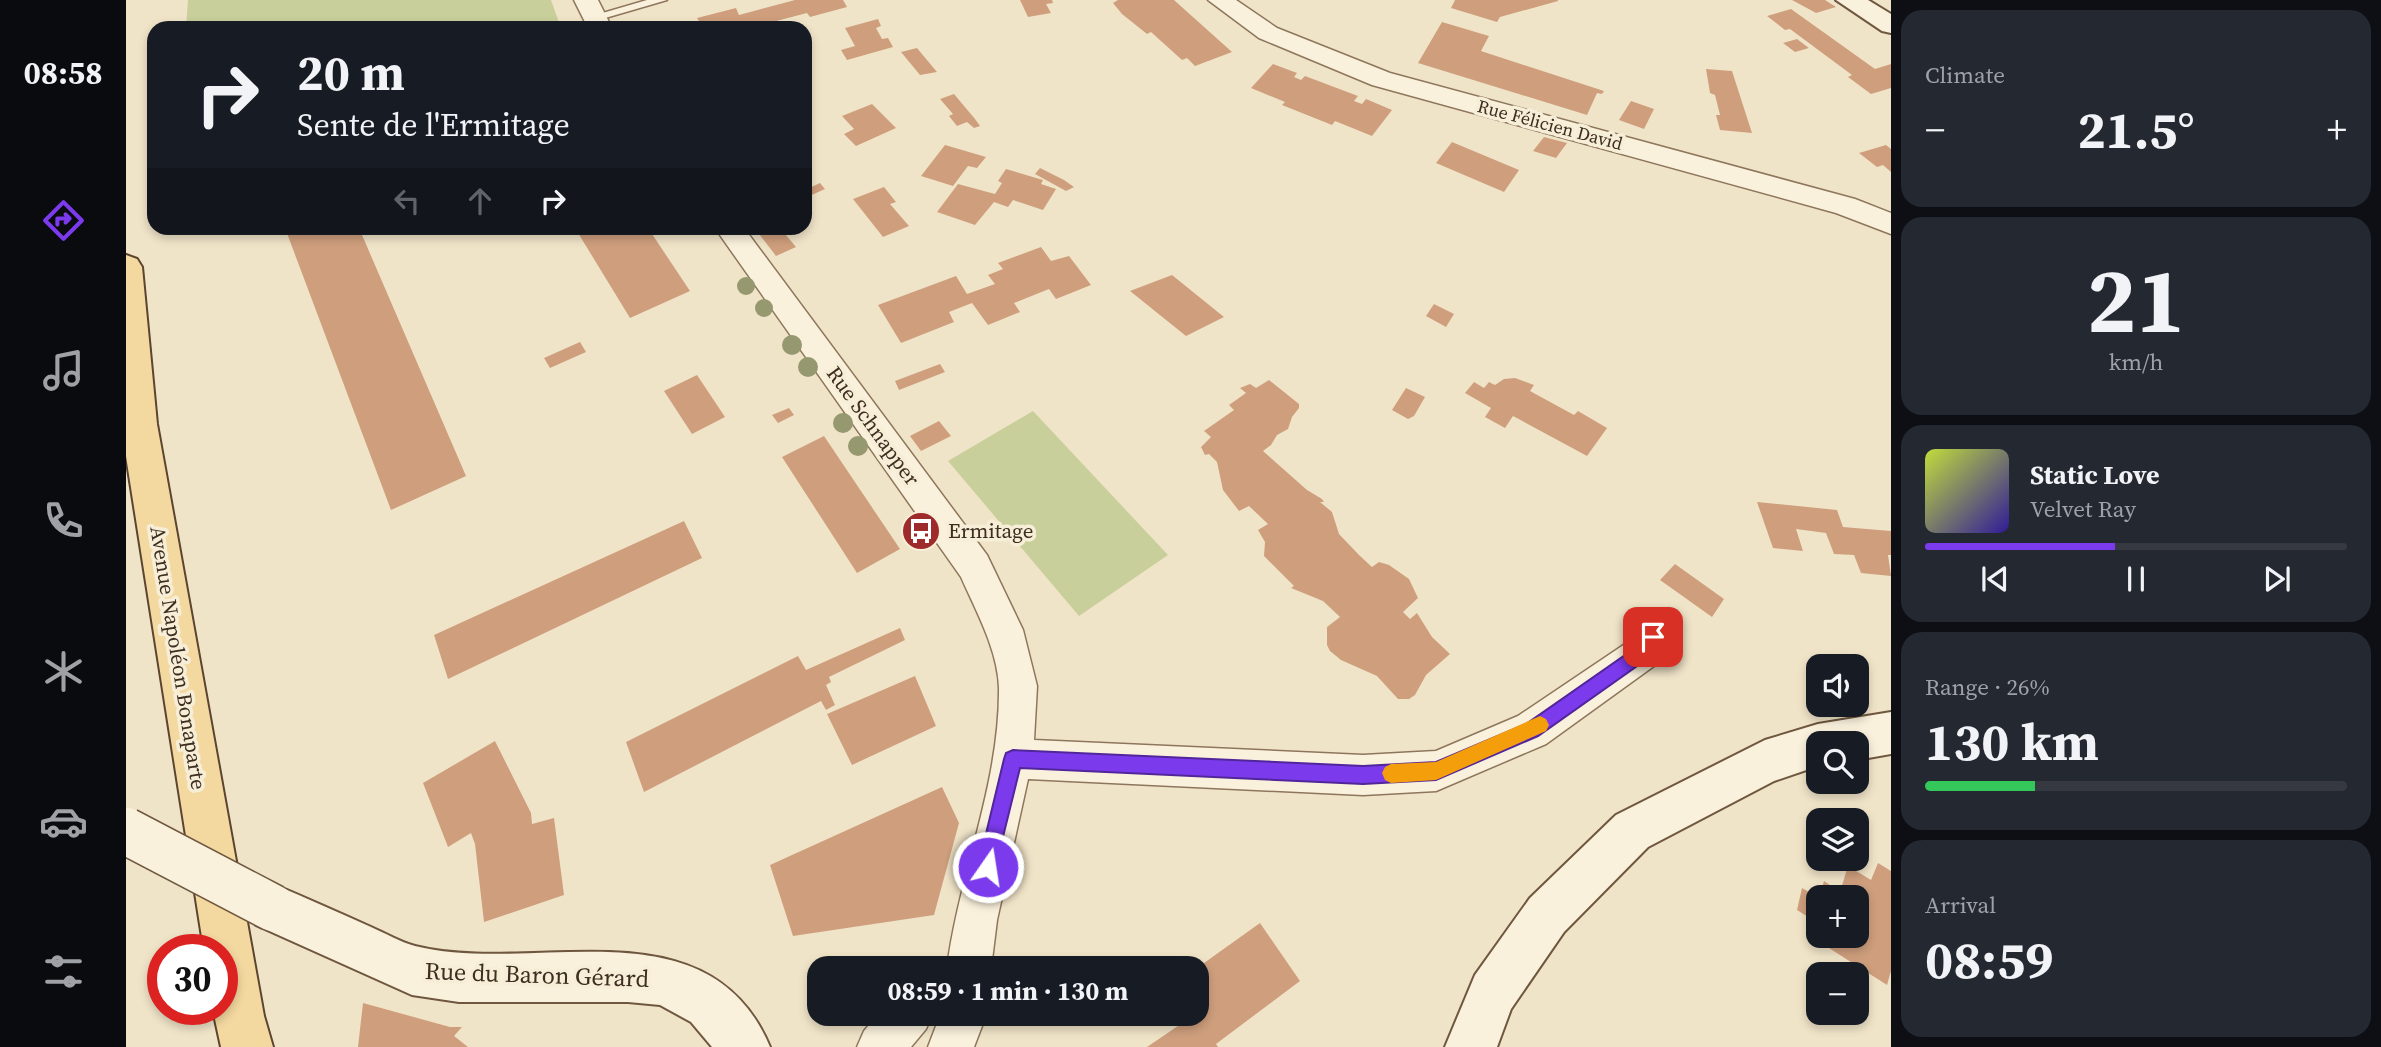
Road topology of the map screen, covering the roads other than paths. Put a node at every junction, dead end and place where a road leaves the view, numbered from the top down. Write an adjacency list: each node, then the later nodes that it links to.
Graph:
1 (661, 0): 4 (lane)
2 (1220, 0): 6 (street, Rue Félicien David)
3 (1849, 0): 5 (main road)
4 (593, 15)
5 (1891, 25)
6 (1891, 225)
7 (734, 235): 13 (street, Rue Schnapper)
8 (126, 267): 20 (main road, Avenue Napoléon Bonaparte)
9 (1653, 637): 13 (street)
10 (1891, 733): 11 (main road)
11 (1869, 737)
12 (1806, 749): 24 (main road)
13 (1013, 759): 15 (street, Rue Schnapper)
14 (126, 831): 21 (main road, Rue du Baron Gérard, bridge)
15 (975, 920): 16 (street, Rue Schnapper); 17 (street, Rue Schnapper)
16 (951, 956)
17 (970, 956)
18 (898, 1026): 22 (street)
19 (959, 1026): 23 (street)
20 (247, 1047)
21 (744, 1047)
22 (880, 1047)
23 (951, 1047)
24 (1471, 1047)

